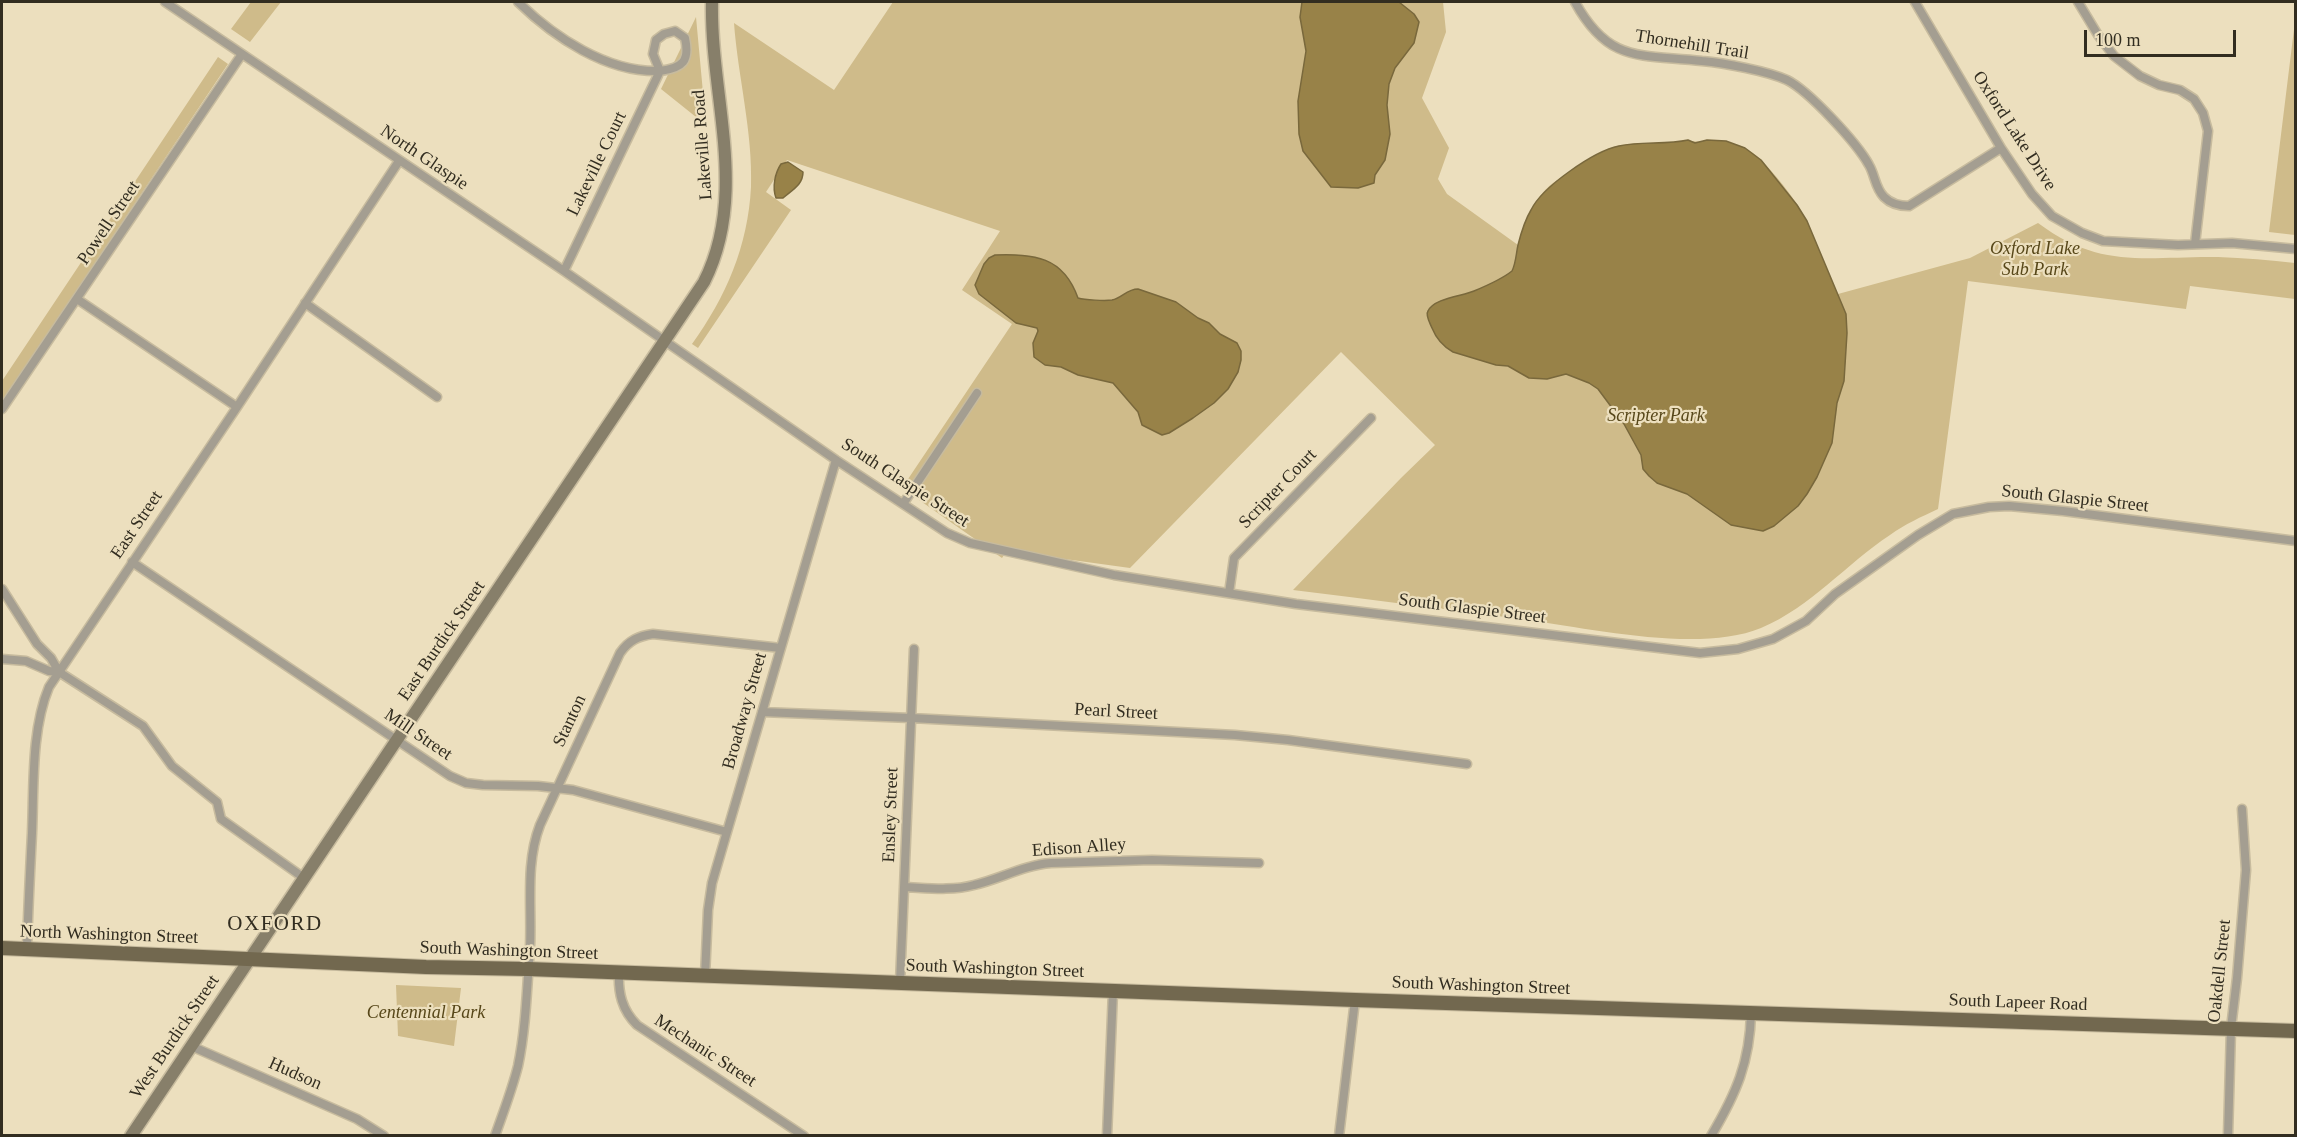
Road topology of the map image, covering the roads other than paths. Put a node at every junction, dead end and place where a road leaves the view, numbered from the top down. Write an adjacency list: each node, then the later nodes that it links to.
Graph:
1 (165, 2): 7 (street, North Glaspie)
2 (518, 2): 8 (street)
3 (712, 2): 16 (main road, Lakeville Road)
4 (1575, 2): 9 (street, Thornehill Trail)
5 (1915, 2): 9 (street, Oxford Lake Drive)
6 (2078, 2): 11 (street)
7 (242, 54): 10 (street, North Glaspie); 14 (street, Powell Street)
8 (660, 71): 8 (street); 13 (street, Lakeville Court)
9 (2001, 148): 11 (street, Oxford Lake Drive)
10 (399, 161): 13 (street, North Glaspie); 15 (street, East Street)
11 (2195, 244): 12 (street, Oxford Lake Drive)
12 (2295, 249)
13 (564, 271): 16 (street, North Glaspie)
14 (77, 299): 19 (street); 20 (street, Powell Street)
15 (305, 303): 18 (street); 19 (street, East Street)
16 (665, 343): 22 (street, South Glaspie Street); 34 (main road, East Burdick Street)
17 (977, 393): 23 (street)
18 (437, 398)
19 (237, 407): 25 (street, East Street)
20 (2, 409)
21 (1371, 418): 27 (street, Scripter Court)
22 (836, 460): 23 (street, South Glaspie Street); 28 (street, Broadway Street)
23 (903, 504): 27 (street, South Glaspie Street)
24 (2295, 541): 27 (street, South Glaspie Street)
25 (132, 562): 31 (street, East Street); 34 (street, Mill Street)
26 (2, 589): 31 (street)
27 (1229, 593)
28 (780, 648): 32 (street, Broadway Street); 36 (street, Stanton)
29 (914, 649): 33 (street, Ensley Street)
30 (2, 658): 31 (street)
31 (59, 672): 40 (street); 43 (street, East Street)
32 (762, 712): 33 (street, Pearl Street); 38 (street, Broadway Street)
33 (911, 718): 35 (street, Pearl Street); 41 (street, Ensley Street)
34 (396, 741): 36 (street, Mill Street); 40 (main road, East Burdick Street)
35 (1467, 764)
36 (557, 788): 38 (street, Mill Street); 45 (street, Stanton)
37 (2242, 809): 52 (street, Oakdell Street)
38 (727, 832): 47 (street, Broadway Street)
39 (1259, 864): 41 (street, Edison Alley)
40 (304, 878): 44 (main road, East Burdick Street)
41 (904, 887): 48 (street, Ensley Street)
42 (2, 948): 43 (main road, North Washington Street)
43 (27, 949): 44 (main road, North Washington Street)
44 (250, 958): 45 (main road, South Washington Street); 54 (main road, West Burdick Street)
45 (528, 969): 46 (main road, South Washington Street); 58 (street, Stanton)
46 (619, 972): 47 (main road, South Washington Street); 55 (street, Mechanic Street)
47 (705, 976): 48 (main road, South Washington Street)
48 (900, 983): 49 (main road, South Washington Street)
49 (1113, 991): 50 (main road, South Washington Street); 59 (street)
50 (1355, 1000): 51 (main road, South Washington Street); 60 (street)
51 (1745, 1013): 52 (main road, South Lapeer Road); 61 (street)
52 (2231, 1028): 53 (main road, South Lapeer Road); 62 (street, Oakdell Street)
53 (2295, 1031)
54 (191, 1046): 56 (main road, West Burdick Street); 57 (street, Hudson)
55 (799, 1134)
56 (131, 1136)
57 (384, 1136)
58 (495, 1136)
59 (1107, 1136)
60 (1339, 1136)
61 (1711, 1136)
62 (2228, 1136)

